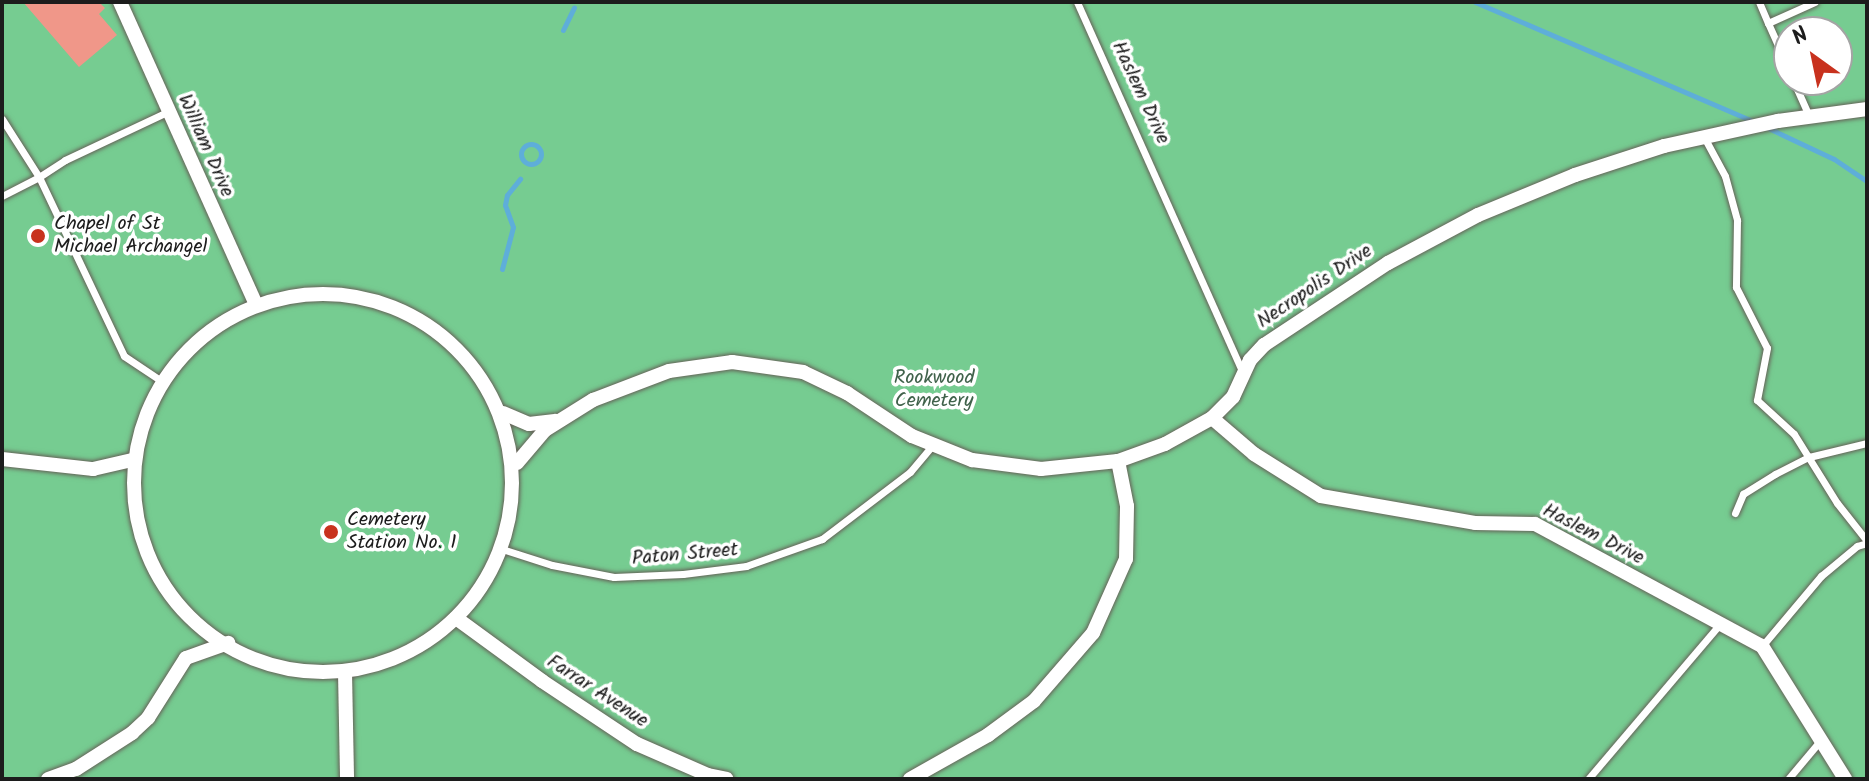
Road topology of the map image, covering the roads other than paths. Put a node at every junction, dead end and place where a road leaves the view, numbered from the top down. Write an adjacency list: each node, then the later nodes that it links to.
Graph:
1 (120, 2): 9 (street, William Drive)
2 (1077, 2): 16 (lane, Haslem Drive)
3 (1759, 2): 5 (lane)
4 (1815, 2): 5 (lane)
5 (1768, 23): 6 (lane)
6 (1773, 34)
7 (1800, 96): 10 (lane)
8 (1867, 109): 10 (street, Necropolis Drive)
9 (167, 112): 13 (lane); 15 (street, William Drive)
10 (1809, 116): 12 (street, Necropolis Drive)
11 (2, 119): 13 (lane)
12 (1704, 136): 16 (street, Necropolis Drive); 23 (lane)
13 (39, 177): 14 (lane); 17 (lane)
14 (2, 196)
15 (256, 305): 17 (street); 18 (street)
16 (1244, 375): 19 (street, Necropolis Drive)
17 (160, 380): 25 (street)
18 (502, 413): 20 (street); 27 (street)
19 (1212, 418): 26 (street, Necropolis Drive); 32 (street, Haslem Drive)
20 (556, 421): 22 (street, Necropolis Drive); 27 (street, Necropolis Drive)
21 (1867, 443): 23 (lane)
22 (932, 446): 26 (street, Necropolis Drive); 30 (lane, Paton Street)
23 (1809, 457): 28 (lane); 29 (lane)
24 (2, 459): 25 (street)
25 (132, 460): 33 (street)
26 (1118, 461): 40 (street)
27 (517, 463): 30 (street)
28 (1735, 513)
29 (1867, 542): 34 (lane)
30 (502, 549): 31 (street)
31 (456, 618): 35 (street); 39 (street, Farrar Avenue)
32 (1720, 624): 34 (street, Haslem Drive); 41 (lane)
33 (228, 643): 35 (street); 37 (street)
34 (1762, 646): 36 (street, Haslem Drive)
35 (345, 672): 38 (street)
36 (1821, 739): 42 (lane); 43 (street, Haslem Drive)
37 (48, 779)
38 (347, 779)
39 (727, 779)
40 (910, 779)
41 (1588, 779)
42 (1788, 779)
43 (1845, 779)

